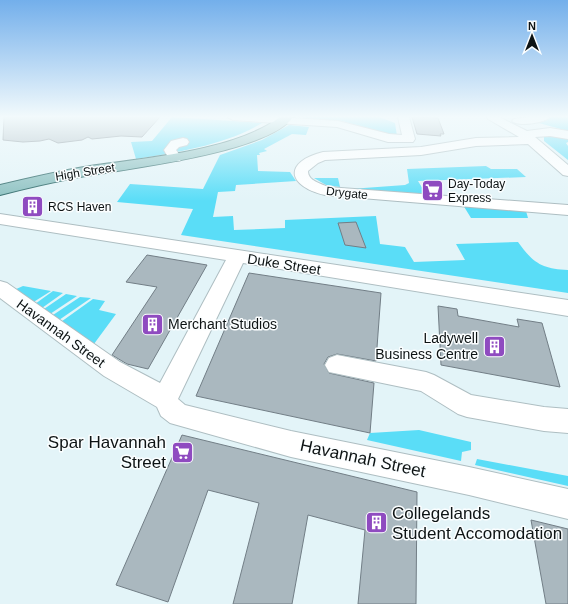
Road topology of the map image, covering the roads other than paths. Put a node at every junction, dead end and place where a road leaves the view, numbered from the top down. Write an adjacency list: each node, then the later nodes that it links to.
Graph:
1 (174, 145): 5 (street)
2 (226, 145): 5 (main road, High Street)
3 (455, 145): 8 (street, Drygate)
4 (536, 145): 6 (street)
5 (175, 158): 7 (main road, High Street)
6 (568, 172)
7 (0, 190)
8 (568, 210)
9 (0, 219): 10 (street, Duke Street)
10 (237, 256): 12 (street, Duke Street); 14 (street)
11 (0, 288): 14 (street, Havannah Street)
12 (568, 308)
13 (337, 365): 15 (street)
14 (166, 399): 16 (street, Havannah Street)
15 (568, 421)
16 (568, 504)

